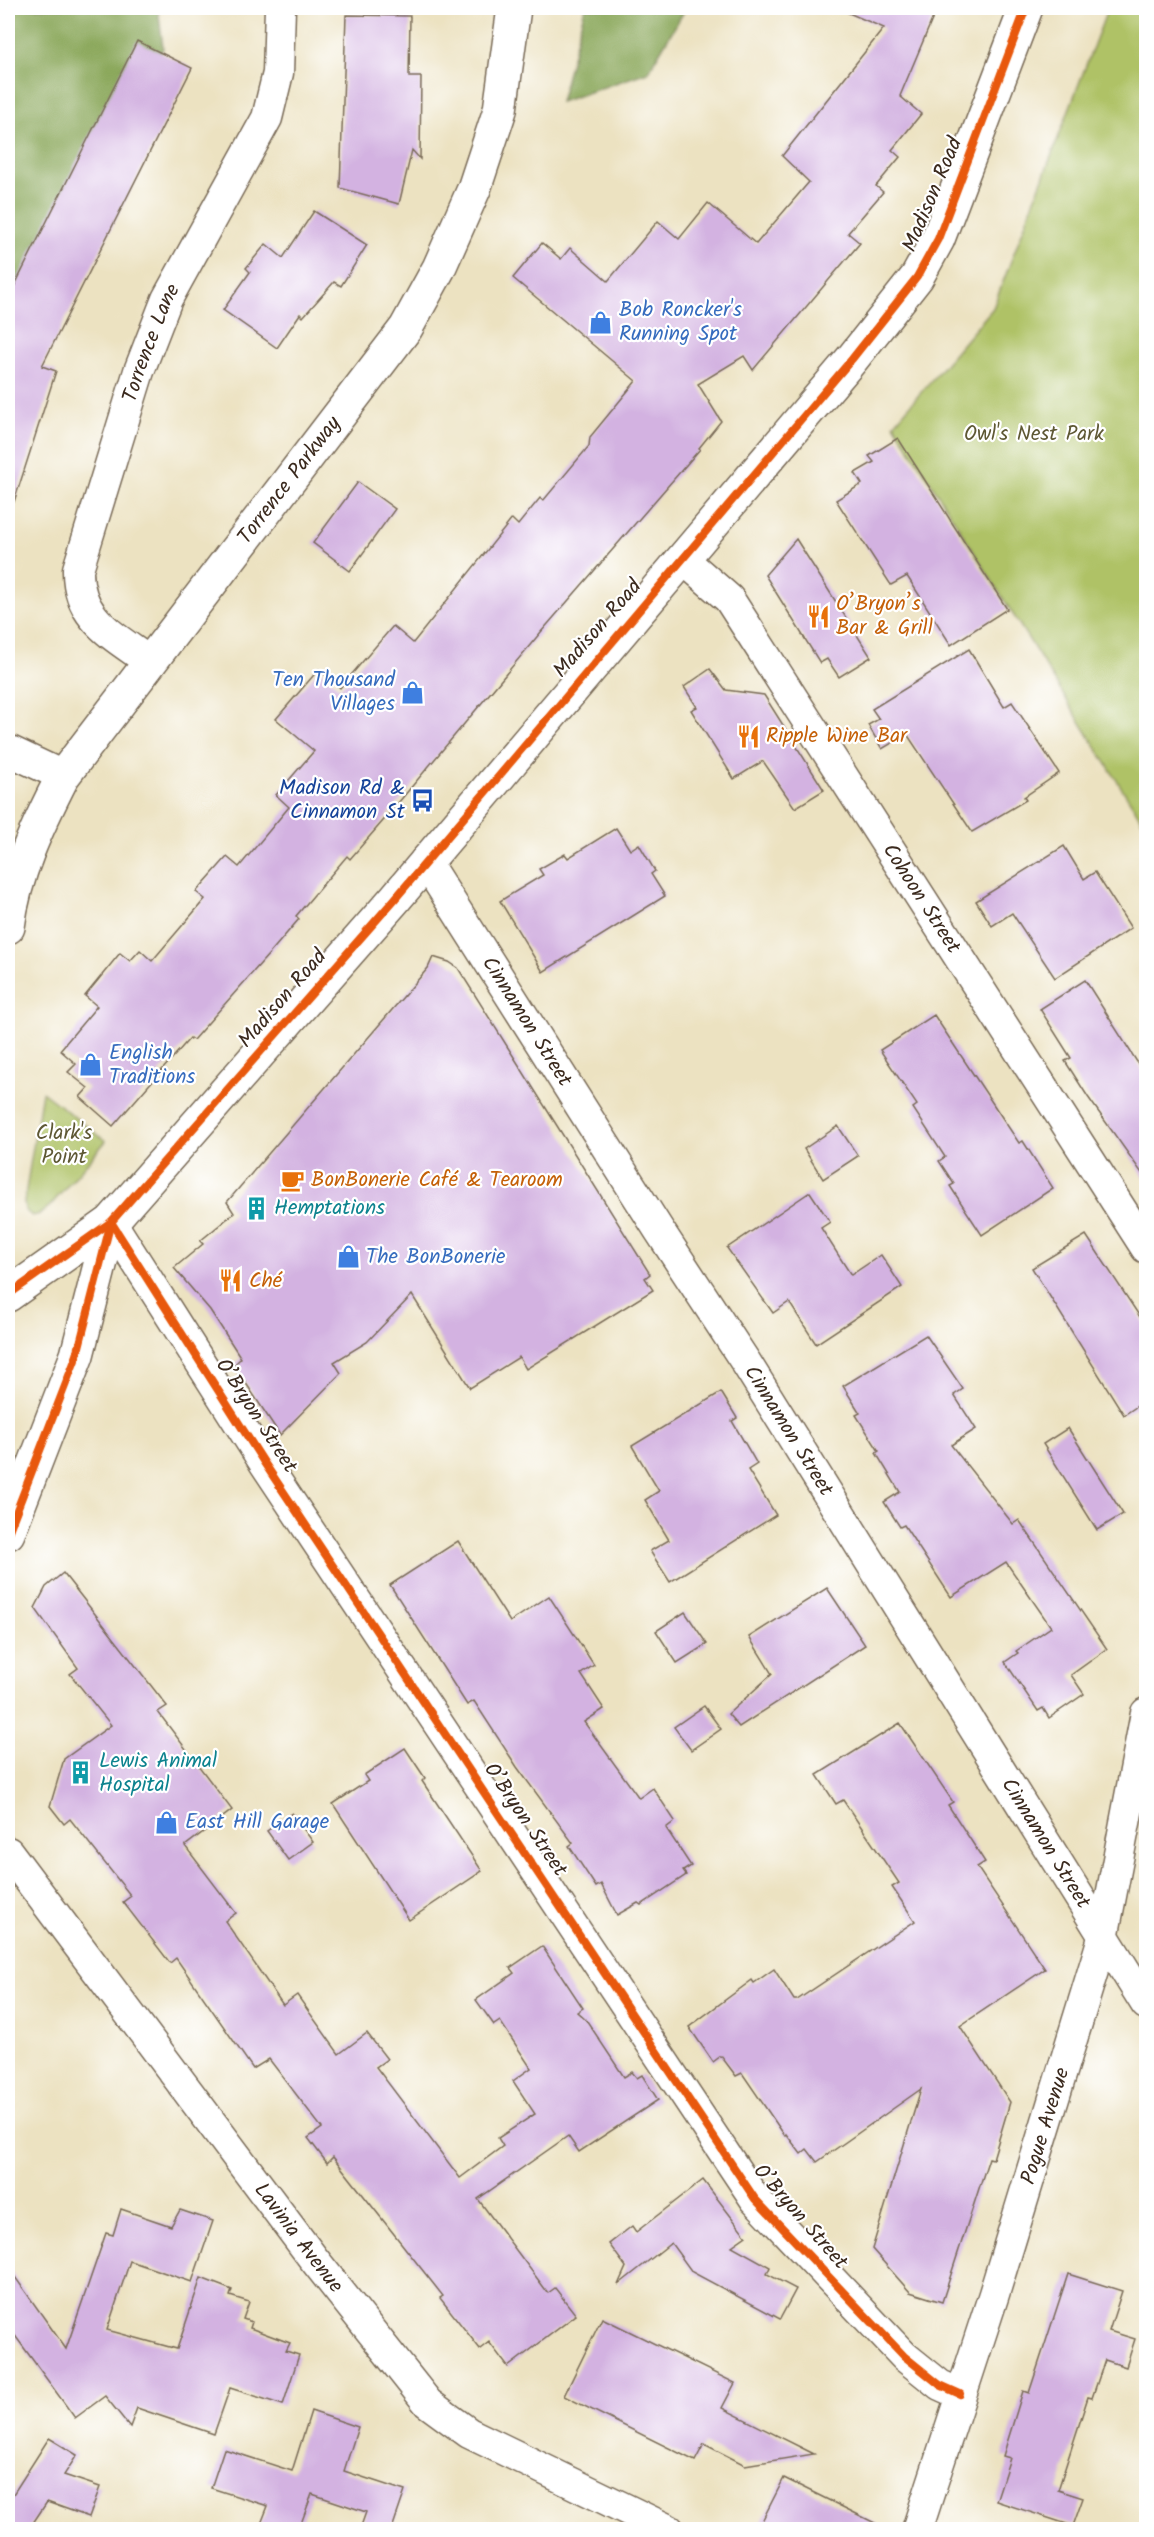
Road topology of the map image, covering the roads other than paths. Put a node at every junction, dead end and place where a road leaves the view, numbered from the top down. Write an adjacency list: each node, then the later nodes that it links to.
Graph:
1 (280, 8): 5 (street, Torrence Lane)
2 (514, 8): 5 (main road, Torrence Parkway)
3 (1026, 8): 4 (main road, Madison Road)
4 (683, 559): 8 (main road, Madison Road); 11 (street, Cohoon Street)
5 (151, 663): 7 (main road, Torrence Parkway)
6 (8, 750): 7 (street)
7 (63, 776): 9 (main road, Torrence Parkway)
8 (425, 861): 10 (main road, Madison Road); 16 (street, Cinnamon Street)
9 (8, 927)
10 (111, 1222): 12 (main road, Madison Road); 13 (main road, Madison Road); 18 (street, O’Bryon Street)
11 (1146, 1248)
12 (8, 1295)
13 (8, 1533)
14 (1146, 1713): 16 (street, Pogue Avenue)
15 (8, 1852): 19 (street, Lavinia Avenue)
16 (1103, 1938): 17 (street, Cinnamon Street); 18 (street, Pogue Avenue)
17 (1146, 2004)
18 (960, 2394): 20 (street, Pogue Avenue)
19 (669, 2529)
20 (917, 2529)

